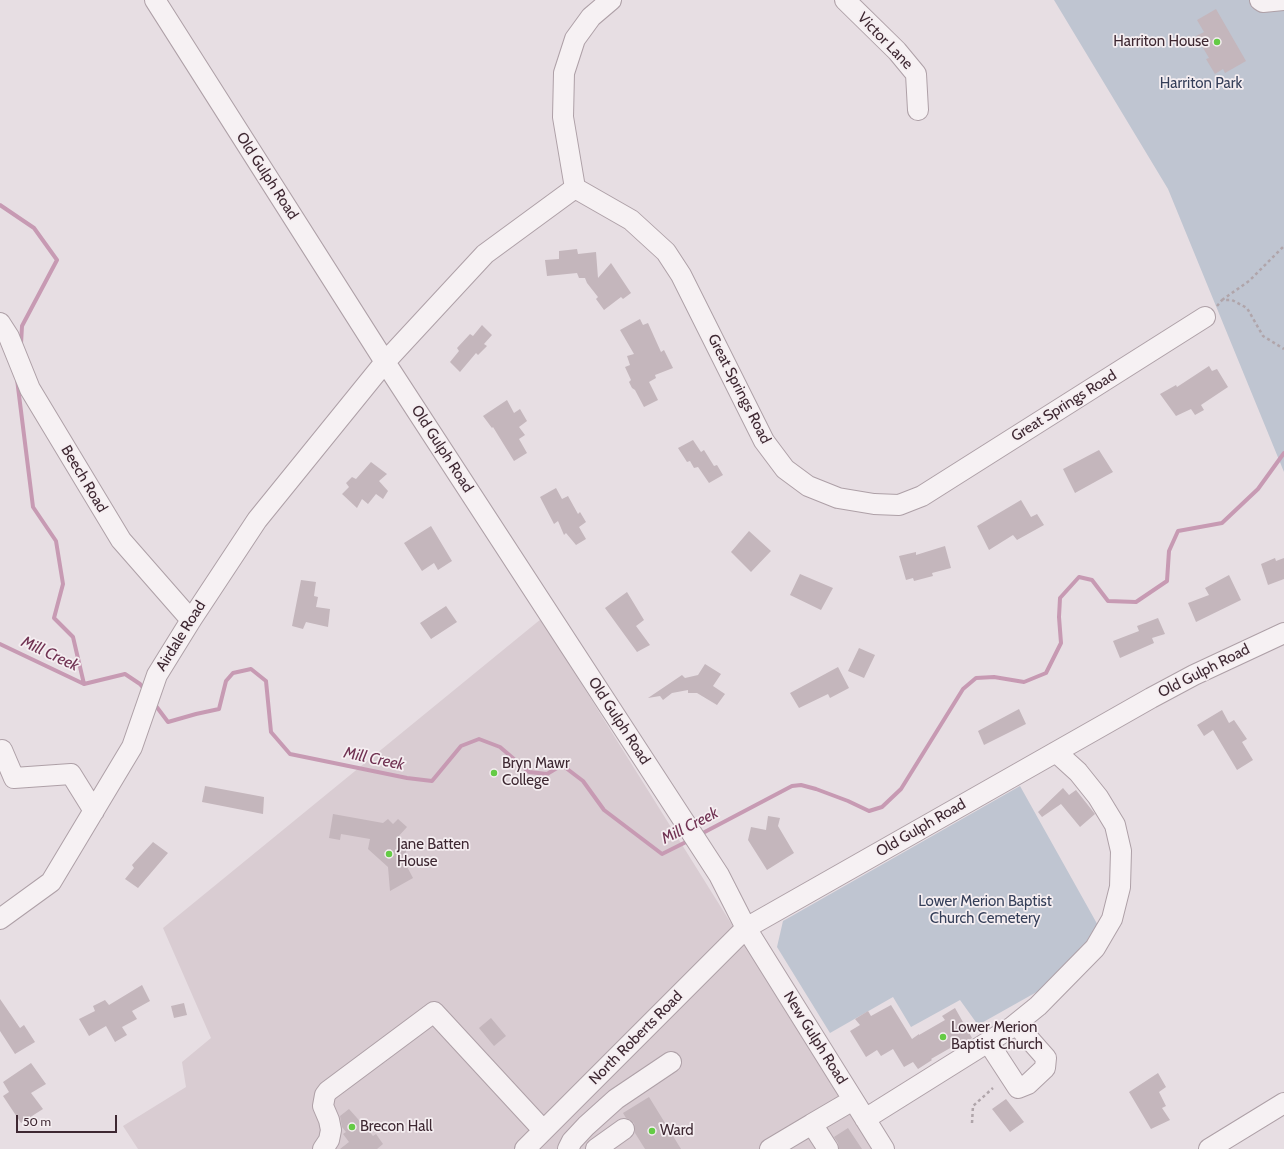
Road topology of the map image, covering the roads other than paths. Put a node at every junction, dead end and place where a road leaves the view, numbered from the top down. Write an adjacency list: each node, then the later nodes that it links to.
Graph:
1 (155, 0): 10 (street, Old Gulph Road)
2 (611, 0): 7 (street)
3 (844, 0): 6 (street, Victor Lane)
4 (1260, 0): 5 (street)
5 (1284, 0)
6 (918, 110)
7 (575, 188): 8 (street, Great Springs Road); 10 (street)
8 (1205, 318)
9 (4, 330): 11 (street, Beech Road)
10 (385, 362): 11 (street, Airdale Road); 17 (street, Old Gulph Road)
11 (191, 620): 15 (street, Airdale Road)
12 (1284, 633): 14 (street, Old Gulph Road)
13 (2, 750): 15 (street)
14 (1056, 752): 17 (street, Old Gulph Road); 18 (street)
15 (94, 810): 16 (street, Airdale Road)
16 (0, 919)
17 (746, 928): 21 (street, New Gulph Road); 26 (street, North Roberts Road)
18 (1016, 1024): 19 (street); 19 (street)
19 (988, 1042): 23 (street)
20 (671, 1062): 28 (street)
21 (853, 1100): 23 (street, New Gulph Road); 24 (street)
22 (1284, 1104): 33 (street)
23 (865, 1119): 32 (street, New Gulph Road)
24 (812, 1124): 30 (street); 31 (street)
25 (624, 1129): 29 (street)
26 (534, 1143): 27 (street)
27 (323, 1149)
28 (568, 1149)
29 (596, 1149)
30 (770, 1149)
31 (828, 1149)
32 (884, 1149)
33 (1209, 1149)

